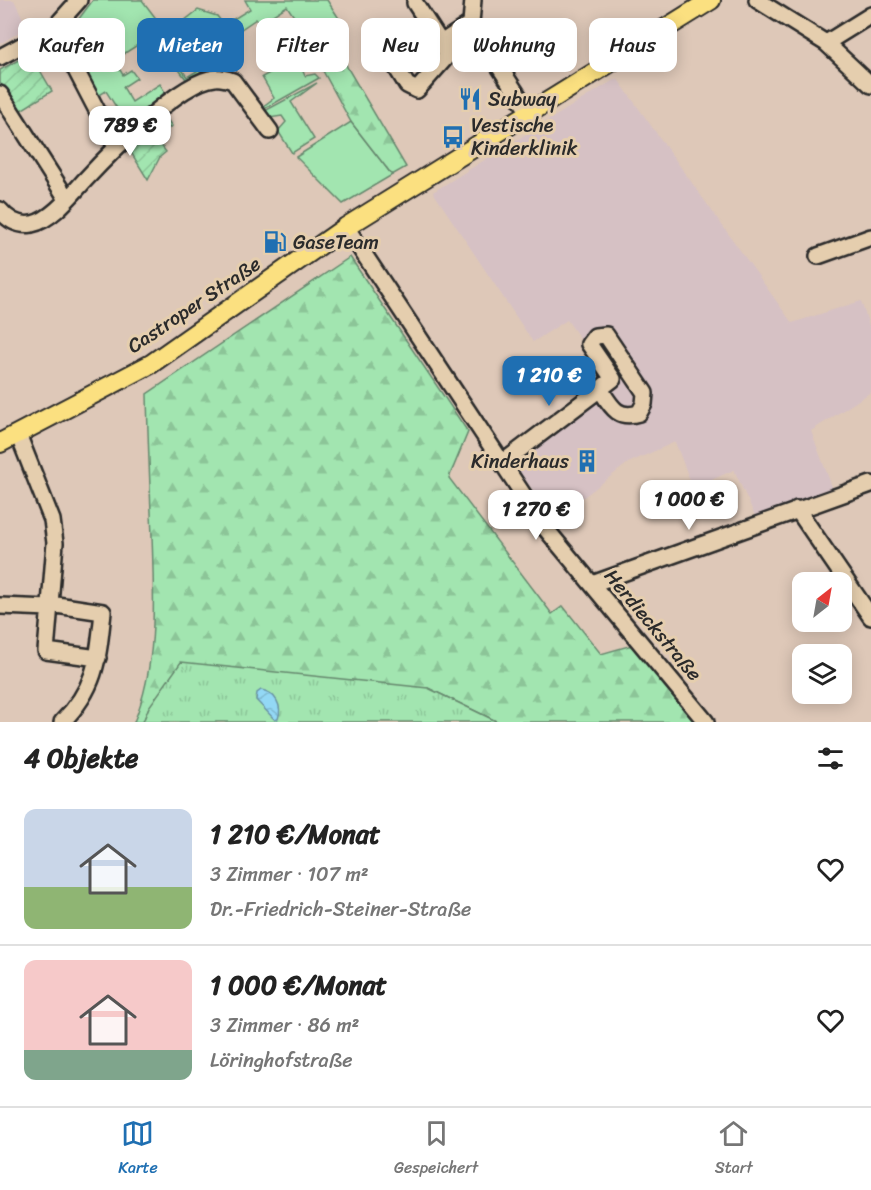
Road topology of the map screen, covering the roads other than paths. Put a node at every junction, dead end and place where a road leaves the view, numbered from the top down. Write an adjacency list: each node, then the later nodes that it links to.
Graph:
1 (79, 0): 7 (street)
2 (473, 0): 8 (street)
3 (711, 0): 21 (main road, Castroper Straße)
4 (758, 0): 11 (street)
5 (415, 3): 10 (street)
6 (871, 15): 11 (street)
7 (63, 18)
8 (471, 18)
9 (452, 36): 10 (street)
10 (441, 43): 14 (street)
11 (826, 43): 19 (street)
12 (18, 47): 13 (street)
13 (0, 57)
14 (440, 64)
15 (77, 72): 23 (street)
16 (399, 72): 17 (street)
17 (433, 72)
18 (503, 72): 21 (street)
19 (871, 85)
20 (0, 94): 24 (street)
21 (528, 111): 26 (main road, Castroper Straße)
22 (270, 131): 23 (street)
23 (116, 147): 24 (street)
24 (68, 199): 25 (street)
25 (2, 212)
26 (345, 227): 30 (main road, Castroper Straße); 32 (street, Herdieckstraße)
27 (871, 237): 28 (street)
28 (818, 256)
29 (600, 389): 29 (street); 32 (street)
30 (18, 434): 31 (main road, Castroper Straße); 37 (street)
31 (0, 443)
32 (501, 463): 35 (street, Herdieckstraße)
33 (871, 484): 34 (street)
34 (797, 508): 35 (street); 38 (street)
35 (592, 584): 41 (street, Herdieckstraße)
36 (0, 606): 37 (street)
37 (50, 606): 39 (street); 39 (street)
38 (871, 617)
39 (98, 658): 40 (street)
40 (62, 722)
41 (706, 722)

